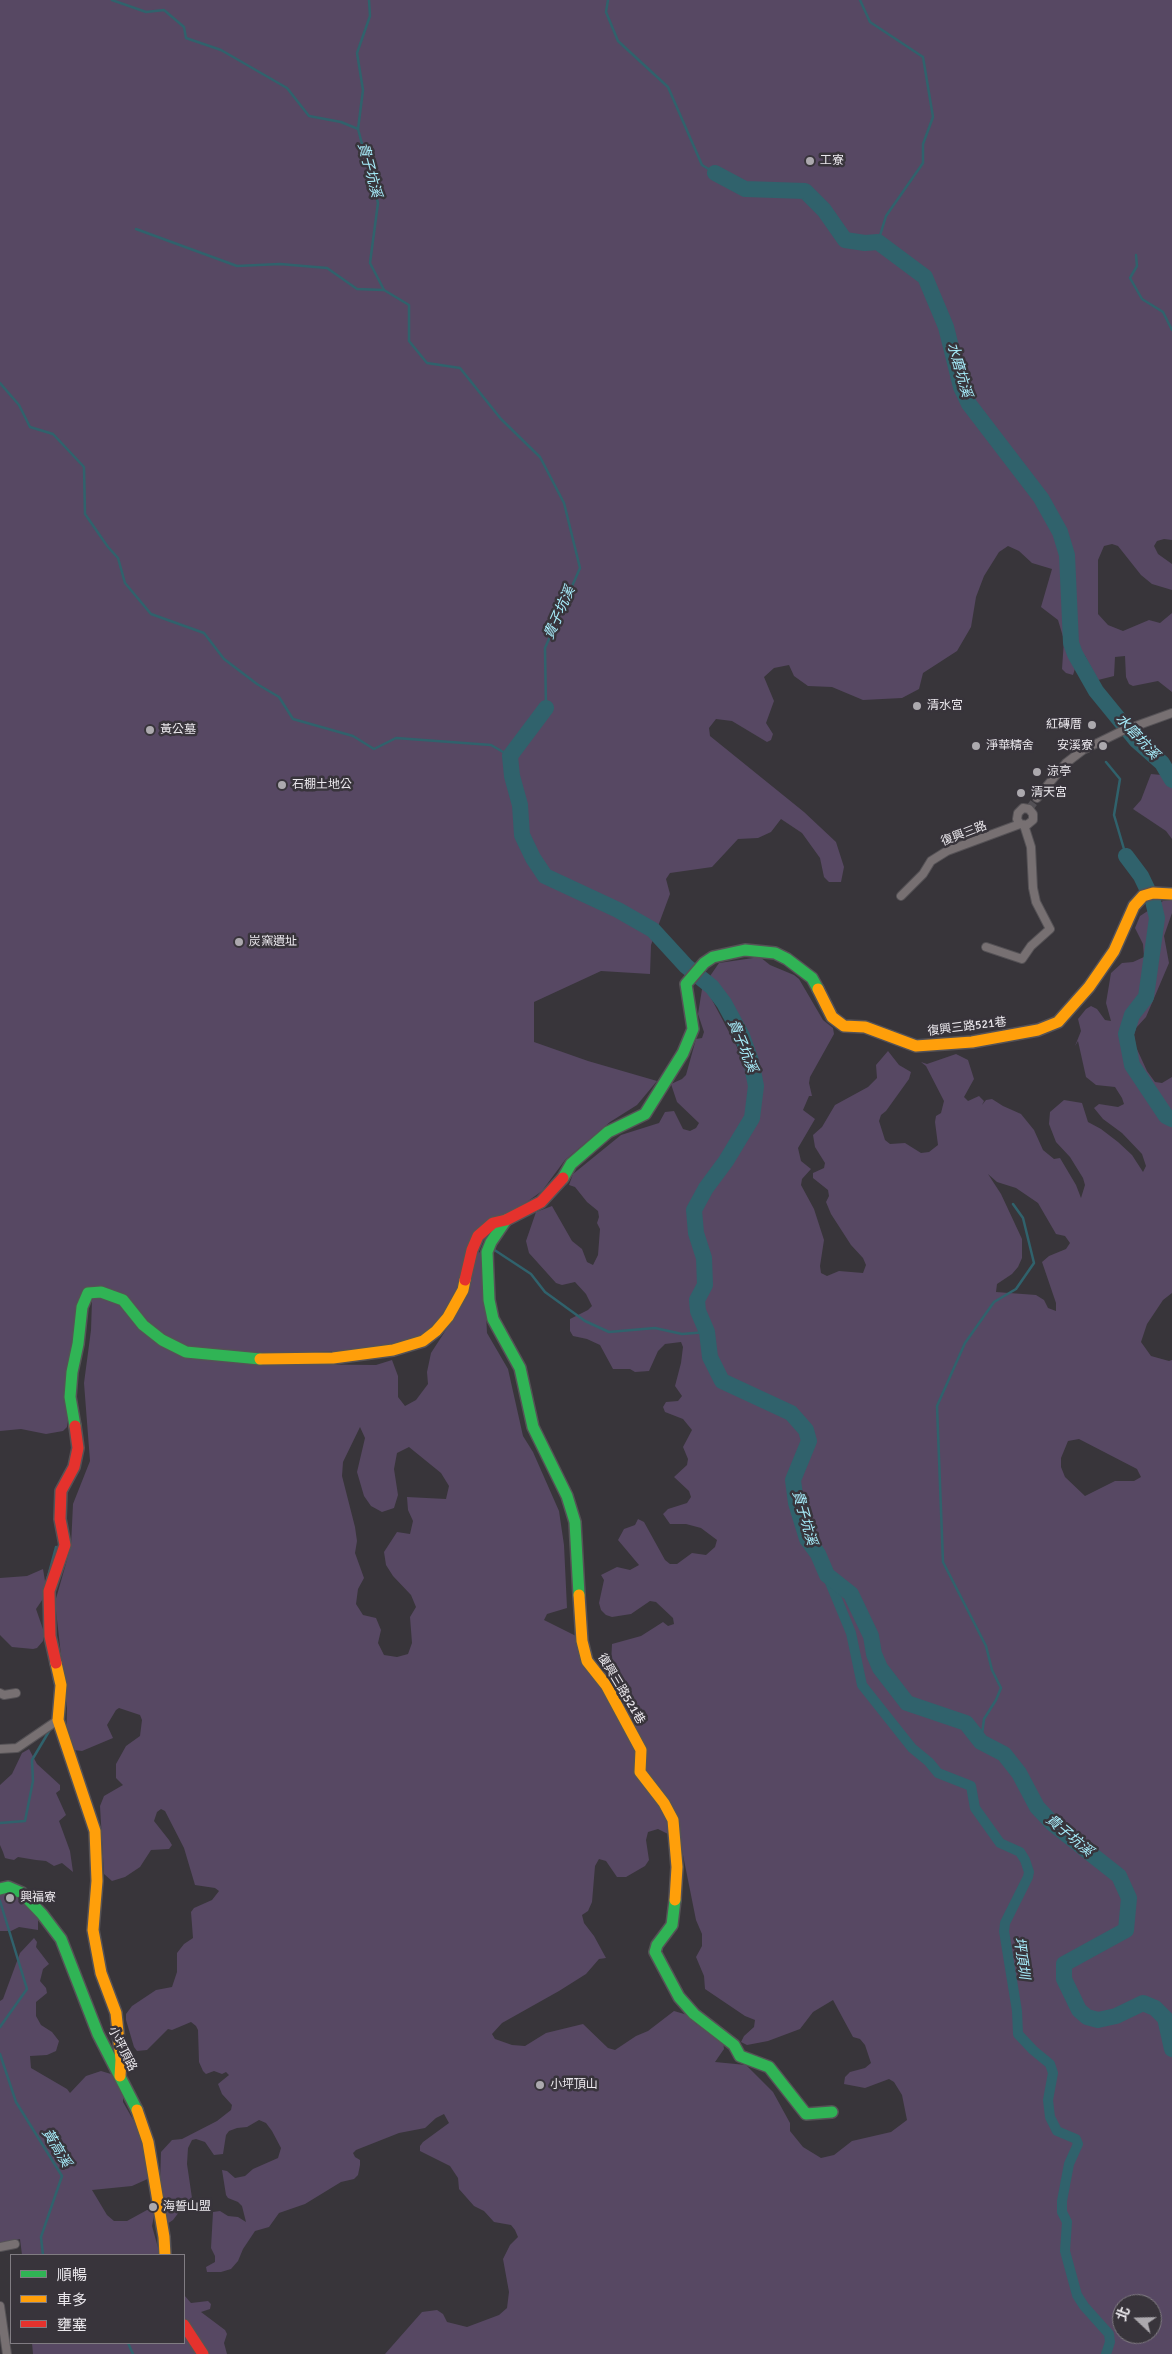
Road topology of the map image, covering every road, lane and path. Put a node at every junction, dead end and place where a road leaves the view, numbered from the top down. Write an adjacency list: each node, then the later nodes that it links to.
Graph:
1 (1172, 713): 2 (street)
2 (1037, 798)
3 (1172, 894): 6 (street, 復興三路521巷)
4 (900, 896): 5 (street, 復興三路)
5 (986, 946)
6 (506, 1220): 9 (street, 復興三路521巷); 13 (street, 復興三路521巷)
7 (0, 1692): 8 (street)
8 (16, 1692)
9 (58, 1720): 10 (street); 12 (street)
10 (0, 1749)
11 (4, 1888): 12 (street, 小坪頂路)
12 (120, 2076): 16 (street, 小坪頂路)
13 (832, 2112)
14 (15, 2244): 15 (street)
15 (0, 2248)
16 (165, 2254)
17 (0, 2306): 19 (street)
18 (185, 2327): 20 (street)
19 (7, 2354)
20 (203, 2354)

